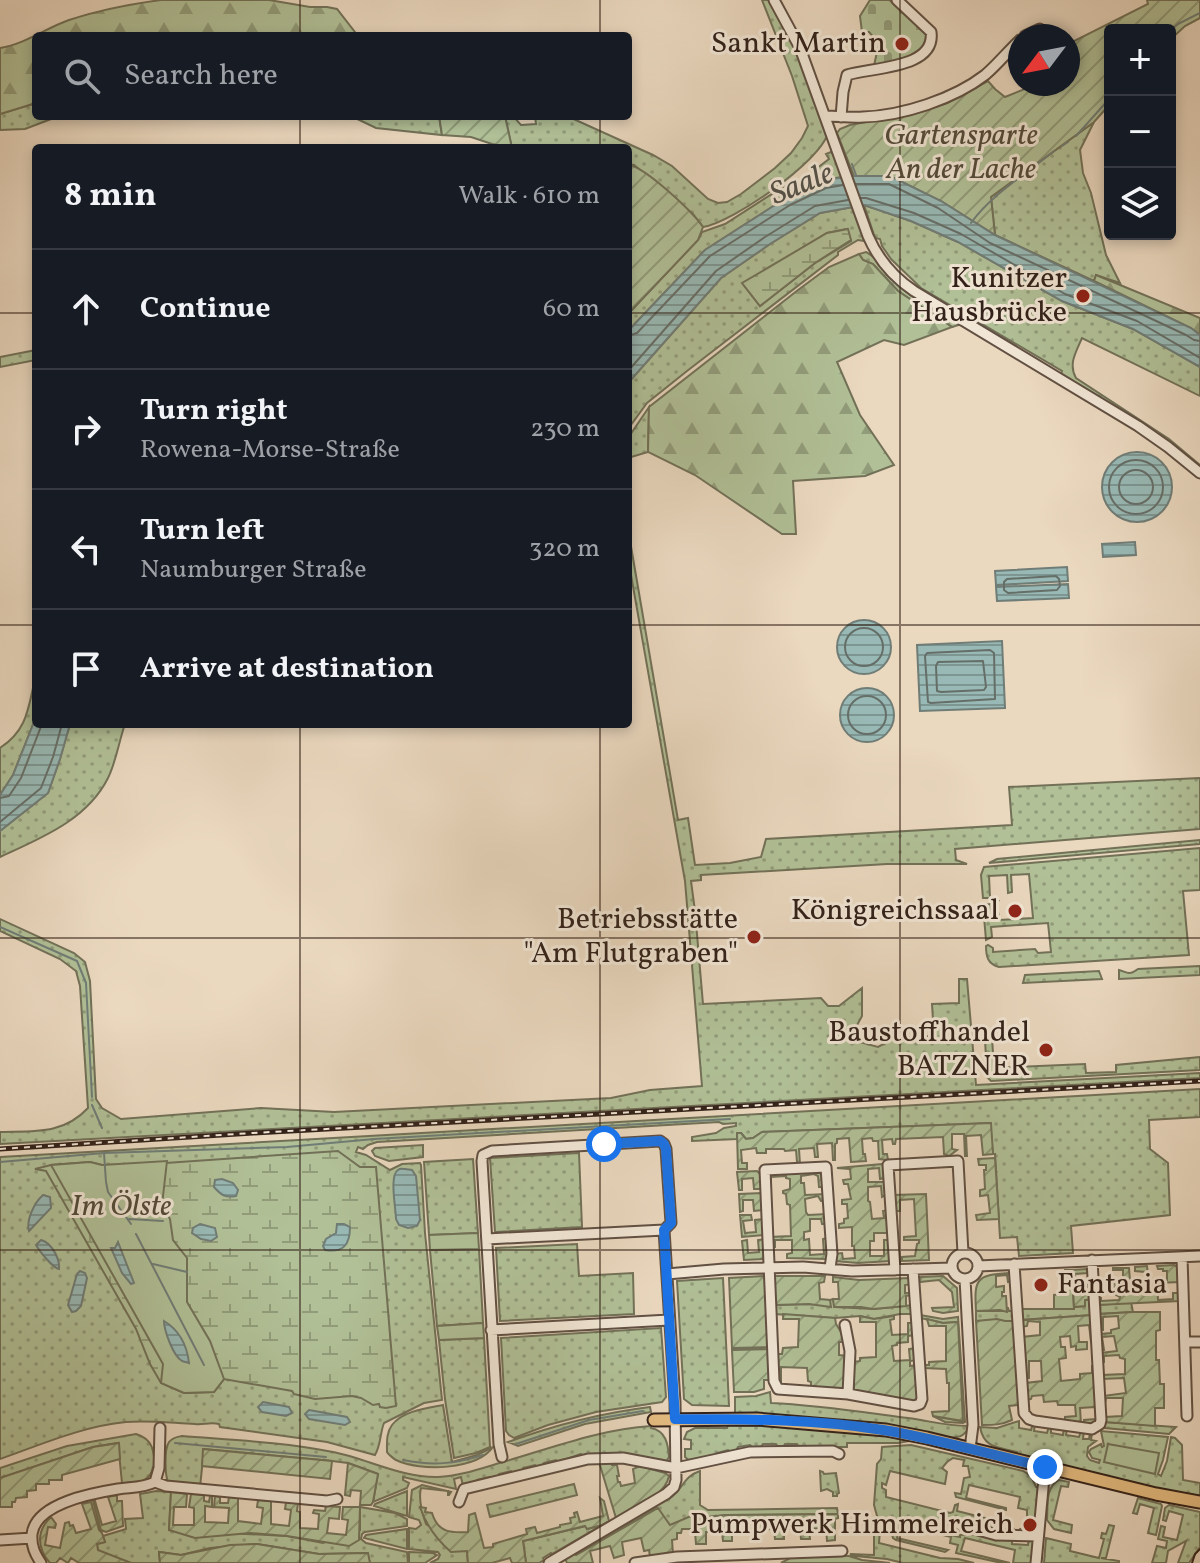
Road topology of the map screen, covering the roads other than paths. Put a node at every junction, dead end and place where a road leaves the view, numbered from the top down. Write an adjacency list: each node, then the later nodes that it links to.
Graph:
1 (774, 0): 4 (street)
2 (897, 0): 5 (street)
3 (1008, 52): 5 (street)
4 (826, 116): 5 (street); 6 (street)
5 (841, 117)
6 (1200, 473)
7 (664, 1230): 8 (street); 8 (street); 20 (street)
8 (487, 1239): 24 (street)
9 (963, 1253): 14 (street); 17 (street); 19 (street)
10 (1200, 1256): 11 (street)
11 (1182, 1257): 12 (street); 25 (street)
12 (1092, 1260): 13 (street); 13 (street)
13 (1014, 1264): 14 (street)
14 (978, 1266): 21 (street)
15 (769, 1268): 16 (street); 16 (street); 20 (street); 27 (street)
16 (830, 1268): 19 (street)
17 (952, 1268): 18 (street); 21 (street)
18 (913, 1269): 19 (street); 27 (street)
19 (895, 1270)
20 (667, 1274): 22 (street)
21 (965, 1279): 32 (street)
22 (669, 1320): 24 (street); 29 (street)
23 (845, 1325): 27 (street)
24 (491, 1330): 34 (street)
25 (1185, 1342): 26 (street); 28 (street)
26 (1200, 1342)
27 (848, 1394)
28 (1187, 1416)
29 (675, 1419): 30 (main road); 32 (main road); 36 (street)
30 (654, 1420)
31 (160, 1428): 37 (street)
32 (970, 1449): 35 (main road)
33 (839, 1454): 36 (street)
34 (502, 1457)
35 (1045, 1467): 40 (main road); 42 (street)
36 (676, 1468): 39 (street); 47 (street)
37 (155, 1482): 38 (street); 43 (street)
38 (337, 1499)
39 (459, 1502)
40 (1200, 1502)
41 (960, 1525): 42 (street)
42 (1038, 1536): 49 (street)
43 (32, 1538): 44 (street); 46 (street)
44 (0, 1540)
45 (842, 1551): 48 (street)
46 (41, 1563)
47 (549, 1563)
48 (635, 1563)
49 (1036, 1563)

